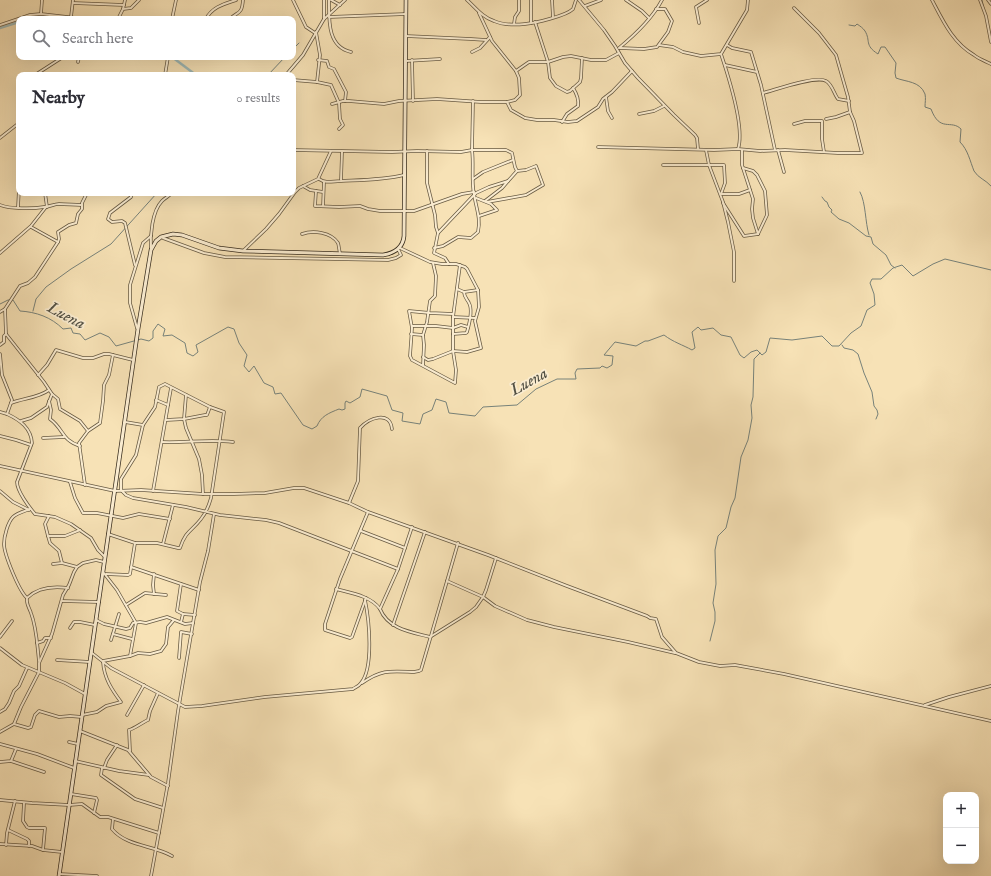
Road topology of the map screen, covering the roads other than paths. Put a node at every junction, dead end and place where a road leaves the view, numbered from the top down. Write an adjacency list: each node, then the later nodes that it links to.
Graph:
1 (42, 0): 35 (street)
2 (125, 0): 29 (street)
3 (139, 0): 32 (street)
4 (176, 0): 41 (street)
5 (236, 0): 42 (street)
6 (243, 0): 43 (street)
7 (293, 0): 54 (street)
8 (324, 0): 48 (street)
9 (330, 0): 27 (street); 44 (street)
10 (345, 0): 27 (street)
11 (406, 0): 36 (main road)
12 (467, 0): 34 (street)
13 (519, 0): 52 (street)
14 (531, 0): 50 (street)
15 (552, 0): 45 (street)
16 (576, 0): 45 (street)
17 (579, 0): 30 (street)
18 (602, 0): 30 (street)
19 (626, 0): 46 (street)
20 (662, 0): 33 (street)
21 (707, 0): 51 (street)
22 (748, 0): 60 (street)
23 (932, 0): 74 (street)
24 (980, 0): 58 (street)
25 (988, 0): 28 (street)
26 (73, 1): 29 (street); 39 (street)
27 (340, 4): 44 (street)
28 (991, 4)
29 (124, 6): 32 (street)
30 (585, 6): 61 (street)
31 (794, 8): 90 (street)
32 (123, 9): 40 (street)
33 (656, 10): 46 (street); 59 (street)
34 (479, 13): 52 (street); 56 (street)
35 (40, 14): 37 (street); 38 (street)
36 (406, 14): 44 (street); 55 (main road)
37 (27, 16)
38 (61, 16)
39 (71, 16)
40 (120, 16)
41 (173, 16)
42 (207, 16)
43 (234, 16)
44 (329, 16): 48 (street); 62 (street)
45 (553, 17): 49 (street)
46 (649, 18): 61 (street)
47 (16, 20): 53 (street)
48 (324, 20): 54 (street)
49 (535, 22): 50 (street); 73 (street)
50 (531, 23): 52 (street)
51 (699, 23)
52 (514, 24)
53 (0, 25)
54 (316, 33): 70 (street); 80 (street)
55 (406, 36): 57 (street); 71 (main road)
56 (490, 37): 57 (street); 76 (street)
57 (486, 40): 63 (street)
58 (991, 42)
59 (659, 45): 61 (street); 65 (street)
60 (727, 45): 65 (street); 81 (street)
61 (619, 49): 64 (street)
62 (351, 52)
63 (472, 52)
64 (619, 53): 66 (street); 77 (street)
65 (721, 54): 75 (street)
66 (582, 58): 73 (street); 84 (street)
67 (440, 59): 72 (street)
68 (58, 60): 78 (street)
69 (168, 60): 79 (street)
70 (318, 60): 83 (street); 87 (street)
71 (406, 60): 72 (street); 88 (main road)
72 (412, 60): 89 (street)
73 (548, 62): 76 (street); 84 (street)
74 (991, 64)
75 (725, 65): 81 (street); 107 (street)
76 (516, 71): 92 (street)
77 (632, 71): 86 (street); 95 (street)
78 (40, 72)
79 (166, 72)
80 (290, 72)
81 (757, 72): 85 (street)
82 (296, 80): 83 (street)
83 (318, 82): 93 (street)
84 (573, 88): 100 (street)
85 (763, 93): 90 (street); 112 (street)
86 (606, 96): 98 (street); 100 (street)
87 (345, 101): 88 (street); 93 (street)
88 (406, 101): 89 (street); 114 (main road)
89 (413, 101): 91 (street)
90 (849, 101): 96 (street)
91 (473, 102): 92 (street); 109 (street)
92 (507, 102): 100 (street)
93 (339, 103): 94 (street); 103 (street)
94 (332, 104)
95 (665, 106): 97 (street); 106 (street)
96 (850, 112): 99 (street); 117 (street)
97 (639, 114)
98 (612, 118)
99 (826, 119)
100 (562, 122)
101 (794, 124): 117 (street)
102 (16, 125): 104 (street)
103 (339, 129)
104 (0, 138)
105 (598, 147): 106 (street)
106 (698, 149): 110 (street)
107 (738, 149): 110 (street); 111 (street)
108 (296, 150): 113 (street)
109 (472, 150): 115 (street); 118 (street); 126 (street)
110 (706, 150): 119 (street)
111 (742, 150): 112 (street); 121 (street)
112 (777, 150): 117 (street); 123 (street)
113 (331, 151): 116 (street); 125 (street)
114 (405, 151): 115 (street); 116 (street); 124 (main road)
115 (427, 151): 148 (street)
116 (342, 152): 127 (street)
117 (824, 152)
118 (514, 160): 122 (street); 126 (street)
119 (709, 164): 120 (street); 136 (street); 136 (street)
120 (663, 165)
121 (743, 168): 131 (street); 157 (street)
122 (517, 171): 128 (street); 144 (street)
123 (784, 172)
124 (404, 175): 127 (street); 152 (main road)
125 (318, 179): 129 (street); 130 (street)
126 (473, 179): 135 (street)
127 (341, 180): 129 (street)
128 (508, 181): 135 (street); 144 (street)
129 (324, 182): 134 (street)
130 (303, 186): 132 (street); 133 (street)
131 (750, 190): 136 (street); 157 (street)
132 (316, 191): 134 (street); 149 (street)
133 (296, 192)
134 (323, 192): 149 (street)
135 (474, 193): 143 (street); 148 (street); 155 (street)
136 (720, 194): 145 (street)
137 (19, 196): 150 (street)
138 (45, 196): 151 (street)
139 (86, 196): 147 (street)
140 (131, 196): 170 (street)
141 (168, 196): 158 (street)
142 (293, 196): 164 (street)
143 (475, 198): 144 (street); 153 (street)
144 (486, 201): 153 (street)
145 (723, 202): 157 (street); 171 (street)
146 (0, 205): 150 (street)
147 (81, 205): 151 (street); 160 (street)
148 (432, 205): 152 (street); 155 (street)
149 (322, 206): 152 (street)
150 (18, 207): 151 (street)
151 (47, 207): 154 (street)
152 (404, 211): 162 (main road)
153 (479, 216): 161 (street)
154 (31, 226): 160 (street); 165 (street)
155 (438, 233): 161 (street)
156 (302, 234): 166 (street)
157 (758, 234)
158 (151, 236): 163 (street); 170 (street)
159 (161, 237): 162 (street); 163 (main road); 164 (main road)
160 (58, 242): 175 (street)
161 (434, 248): 168 (street)
162 (399, 249): 166 (main road); 167 (street)
163 (151, 250): 186 (main road)
164 (243, 251): 166 (main road)
165 (0, 253)
166 (340, 253)
167 (433, 263): 168 (street); 177 (street)
168 (449, 264): 169 (street)
169 (460, 265): 172 (street); 173 (street)
170 (135, 266): 186 (street)
171 (734, 281)
172 (457, 289): 174 (street); 178 (street)
173 (478, 290): 174 (street); 181 (street)
174 (464, 292): 180 (street)
175 (6, 309): 176 (street); 187 (street)
176 (0, 312)
177 (428, 313): 178 (street); 182 (street); 183 (street)
178 (453, 314): 179 (street)
179 (453, 317): 180 (street); 185 (street)
180 (469, 317): 181 (street); 184 (street)
181 (476, 318): 192 (street)
182 (412, 326): 183 (street); 188 (street)
183 (426, 326): 185 (street); 190 (street)
184 (468, 327): 185 (street); 189 (street)
185 (453, 328): 189 (street)
186 (138, 331): 196 (main road)
187 (6, 334): 191 (street); 198 (street)
188 (411, 334): 190 (street); 197 (street)
189 (453, 334): 192 (street)
190 (423, 335): 195 (street)
191 (0, 345)
192 (453, 351): 195 (street); 197 (street)
193 (0, 354): 205 (street)
194 (113, 355): 196 (street); 198 (street); 216 (street)
195 (423, 358): 197 (street)
196 (134, 360): 213 (main road)
197 (423, 365)
198 (38, 374): 200 (street)
199 (171, 388): 202 (street); 203 (street); 206 (street)
200 (49, 390): 201 (street); 205 (street)
201 (52, 394): 204 (street); 216 (street)
202 (186, 395): 207 (street); 210 (street)
203 (156, 400): 206 (street); 214 (street)
204 (49, 401): 212 (street); 218 (street)
205 (11, 403): 209 (street)
206 (168, 405): 211 (street)
207 (210, 407): 210 (street); 220 (street)
208 (0, 412): 209 (street)
209 (7, 414): 212 (street)
210 (184, 419): 211 (street); 222 (street)
211 (166, 420): 221 (street)
212 (21, 421): 224 (street)
213 (125, 422): 214 (street); 232 (main road)
214 (143, 425): 230 (street)
215 (392, 429): 236 (street)
216 (88, 431): 225 (street)
217 (0, 436): 224 (street)
218 (64, 437): 219 (street); 225 (street)
219 (43, 438)
220 (220, 440): 222 (street); 223 (street); 235 (street)
221 (162, 442): 222 (street); 233 (street)
222 (191, 442): 234 (street)
223 (233, 442)
224 (31, 446): 227 (street)
225 (80, 446): 229 (street)
226 (0, 466): 227 (street)
227 (20, 471): 228 (street); 238 (street)
228 (70, 482): 229 (street); 242 (street)
229 (85, 485): 232 (street)
230 (121, 490): 232 (street); 233 (street); 237 (street)
231 (0, 491): 238 (street)
232 (114, 491): 242 (main road)
233 (153, 491): 234 (street)
234 (203, 494): 235 (street)
235 (212, 494): 236 (street); 239 (street)
236 (348, 503): 240 (street)
237 (173, 505): 239 (street); 244 (street)
238 (30, 509): 243 (street); 274 (street)
239 (205, 511): 241 (street); 253 (street)
240 (368, 512): 245 (street); 247 (street)
241 (214, 514): 255 (street); 270 (street)
242 (111, 515): 244 (street); 249 (main road)
243 (49, 516): 246 (street); 250 (street)
244 (170, 519): 253 (street)
245 (412, 527): 248 (street); 254 (street)
246 (80, 530): 250 (street); 256 (street)
247 (360, 531): 254 (street); 255 (street)
248 (425, 532): 252 (street); 290 (street)
249 (108, 534): 251 (street); 256 (main road)
250 (48, 536): 260 (street)
251 (135, 542): 253 (street); 262 (street)
252 (458, 543): 257 (street); 266 (street)
253 (163, 544)
254 (405, 548): 263 (street)
255 (351, 552): 263 (street); 269 (street)
256 (105, 557): 258 (main road)
257 (496, 558): 273 (street); 303 (street)
258 (104, 562): 261 (street); 264 (main road)
259 (53, 564): 260 (street)
260 (62, 564): 261 (street)
261 (77, 567): 268 (street)
262 (131, 567): 264 (street); 265 (street)
263 (398, 569): 279 (street)
264 (104, 573): 277 (main road); 278 (street)
265 (154, 574): 267 (street); 271 (street)
266 (447, 581): 273 (street); 296 (street)
267 (181, 584): 270 (street); 280 (street)
268 (68, 588): 274 (street); 276 (street)
269 (336, 589): 275 (street); 275 (street)
270 (199, 590): 282 (street)
271 (154, 594): 272 (street); 278 (street)
272 (166, 595)
273 (483, 597): 296 (street); 303 (street)
274 (27, 598): 300 (street)
275 (365, 599): 279 (street); 312 (street)
276 (62, 601): 277 (street); 297 (street)
277 (99, 602): 283 (main road)
278 (126, 605): 287 (street)
279 (380, 609): 290 (street)
280 (182, 613): 282 (street); 286 (street)
281 (119, 614): 291 (street)
282 (195, 616): 288 (street)
283 (96, 620): 289 (main road); 291 (street)
284 (174, 620): 286 (street); 287 (street); 304 (street)
285 (12, 621): 295 (street)
286 (181, 622): 288 (street)
287 (136, 623): 291 (street); 298 (street)
288 (194, 623): 294 (street)
289 (95, 625): 292 (street); 302 (main road)
290 (393, 625): 296 (street)
291 (115, 627): 293 (street)
292 (70, 628)
293 (113, 634): 298 (street); 299 (street)
294 (192, 634): 305 (street); 317 (street)
295 (0, 637)
296 (430, 637): 312 (street)
297 (51, 638): 300 (street); 307 (street)
298 (132, 639): 304 (street)
299 (111, 640)
300 (37, 643): 307 (street)
301 (0, 648): 310 (street)
302 (91, 652): 308 (main road); 309 (street)
303 (676, 654): 318 (street)
304 (130, 656): 309 (street)
305 (179, 658)
306 (57, 660): 308 (street)
307 (39, 662): 311 (street)
308 (90, 662): 316 (main road)
309 (103, 662): 313 (street); 321 (street)
310 (27, 668): 311 (street); 319 (street)
311 (39, 672): 316 (street); 323 (street)
312 (361, 683): 317 (street)
313 (144, 685): 315 (street); 320 (street)
314 (991, 686): 318 (street)
315 (158, 693): 317 (street); 331 (street)
316 (85, 694): 321 (main road)
317 (179, 705): 339 (street)
318 (924, 706): 322 (street)
319 (0, 712)
320 (127, 715)
321 (82, 716): 323 (street); 324 (main road)
322 (991, 721)
323 (14, 724): 325 (street)
324 (80, 731): 328 (main road); 329 (street)
325 (0, 732)
326 (68, 742): 328 (street)
327 (0, 744): 330 (street)
328 (78, 744): 333 (main road)
329 (117, 745): 331 (street); 336 (street)
330 (16, 749): 332 (street); 335 (street)
331 (130, 751): 338 (street)
332 (11, 761): 334 (street); 337 (street)
333 (75, 761): 335 (main road); 336 (street)
334 (0, 762)
335 (74, 768): 340 (main road)
336 (103, 768): 338 (street); 345 (street)
337 (44, 772)
338 (150, 776): 339 (street)
339 (168, 786): 345 (street)
340 (71, 794): 344 (main road); 346 (street)
341 (0, 800): 342 (street)
342 (15, 801): 343 (street); 348 (street)
343 (24, 803): 344 (street); 353 (street)
344 (69, 805): 346 (street); 355 (main road)
345 (163, 808): 349 (street)
346 (94, 813): 347 (street)
347 (113, 819): 349 (street); 354 (street)
348 (8, 830): 351 (street); 352 (street)
349 (159, 833): 354 (street)
350 (0, 844): 351 (street)
351 (6, 845): 352 (street)
352 (29, 846): 353 (street)
353 (44, 850): 355 (street)
354 (156, 850): 356 (street); 359 (street)
355 (62, 852): 357 (main road)
356 (172, 856)
357 (59, 875): 358 (street)
358 (97, 876)
359 (151, 876)

